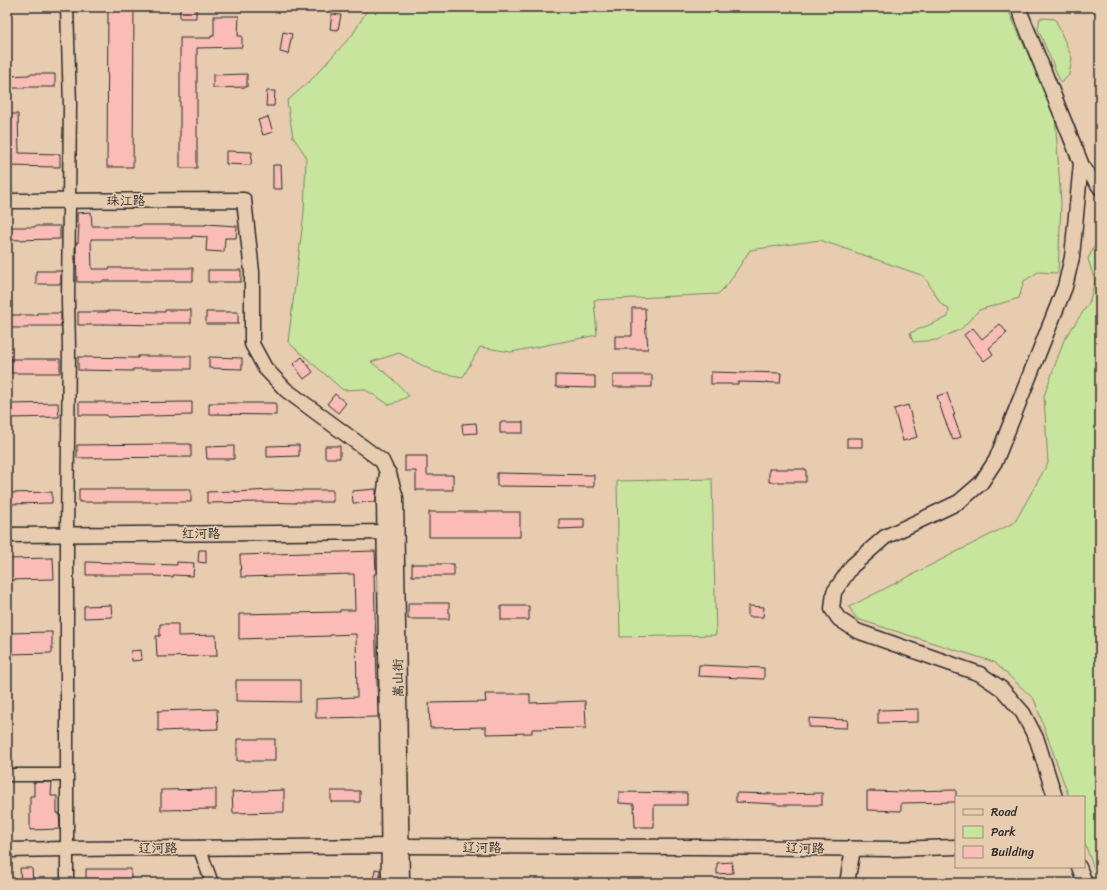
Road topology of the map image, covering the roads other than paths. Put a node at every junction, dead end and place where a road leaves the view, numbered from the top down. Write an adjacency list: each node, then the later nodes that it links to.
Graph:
1 (67, 7): 5 (street)
2 (1018, 7): 3 (street)
3 (1081, 163): 4 (street); 13 (street)
4 (1100, 189)
5 (69, 200): 6 (street, 珠江路); 7 (street, 珠江路); 9 (street)
6 (7, 201)
7 (385, 468): 8 (main road, 嵩山街)
8 (391, 532): 9 (street, 红河路); 14 (main road, 嵩山街)
9 (67, 534): 10 (street, 红河路); 12 (street)
10 (7, 535)
11 (7, 775): 12 (street)
12 (66, 775): 17 (street)
13 (1055, 796)
14 (395, 846): 15 (street, 辽河路); 18 (street, 辽河路); 23 (main road, 嵩山街); 24 (main road, 嵩山街)
15 (199, 847): 17 (street, 辽河路); 22 (street)
16 (955, 847): 18 (street, 辽河路)
17 (67, 849): 19 (street, 辽河路); 21 (street)
18 (853, 849): 25 (street)
19 (7, 850)
20 (1079, 868): 26 (street)
21 (67, 883)
22 (212, 883)
23 (390, 883)
24 (401, 883)
25 (848, 883)
26 (1085, 883)

